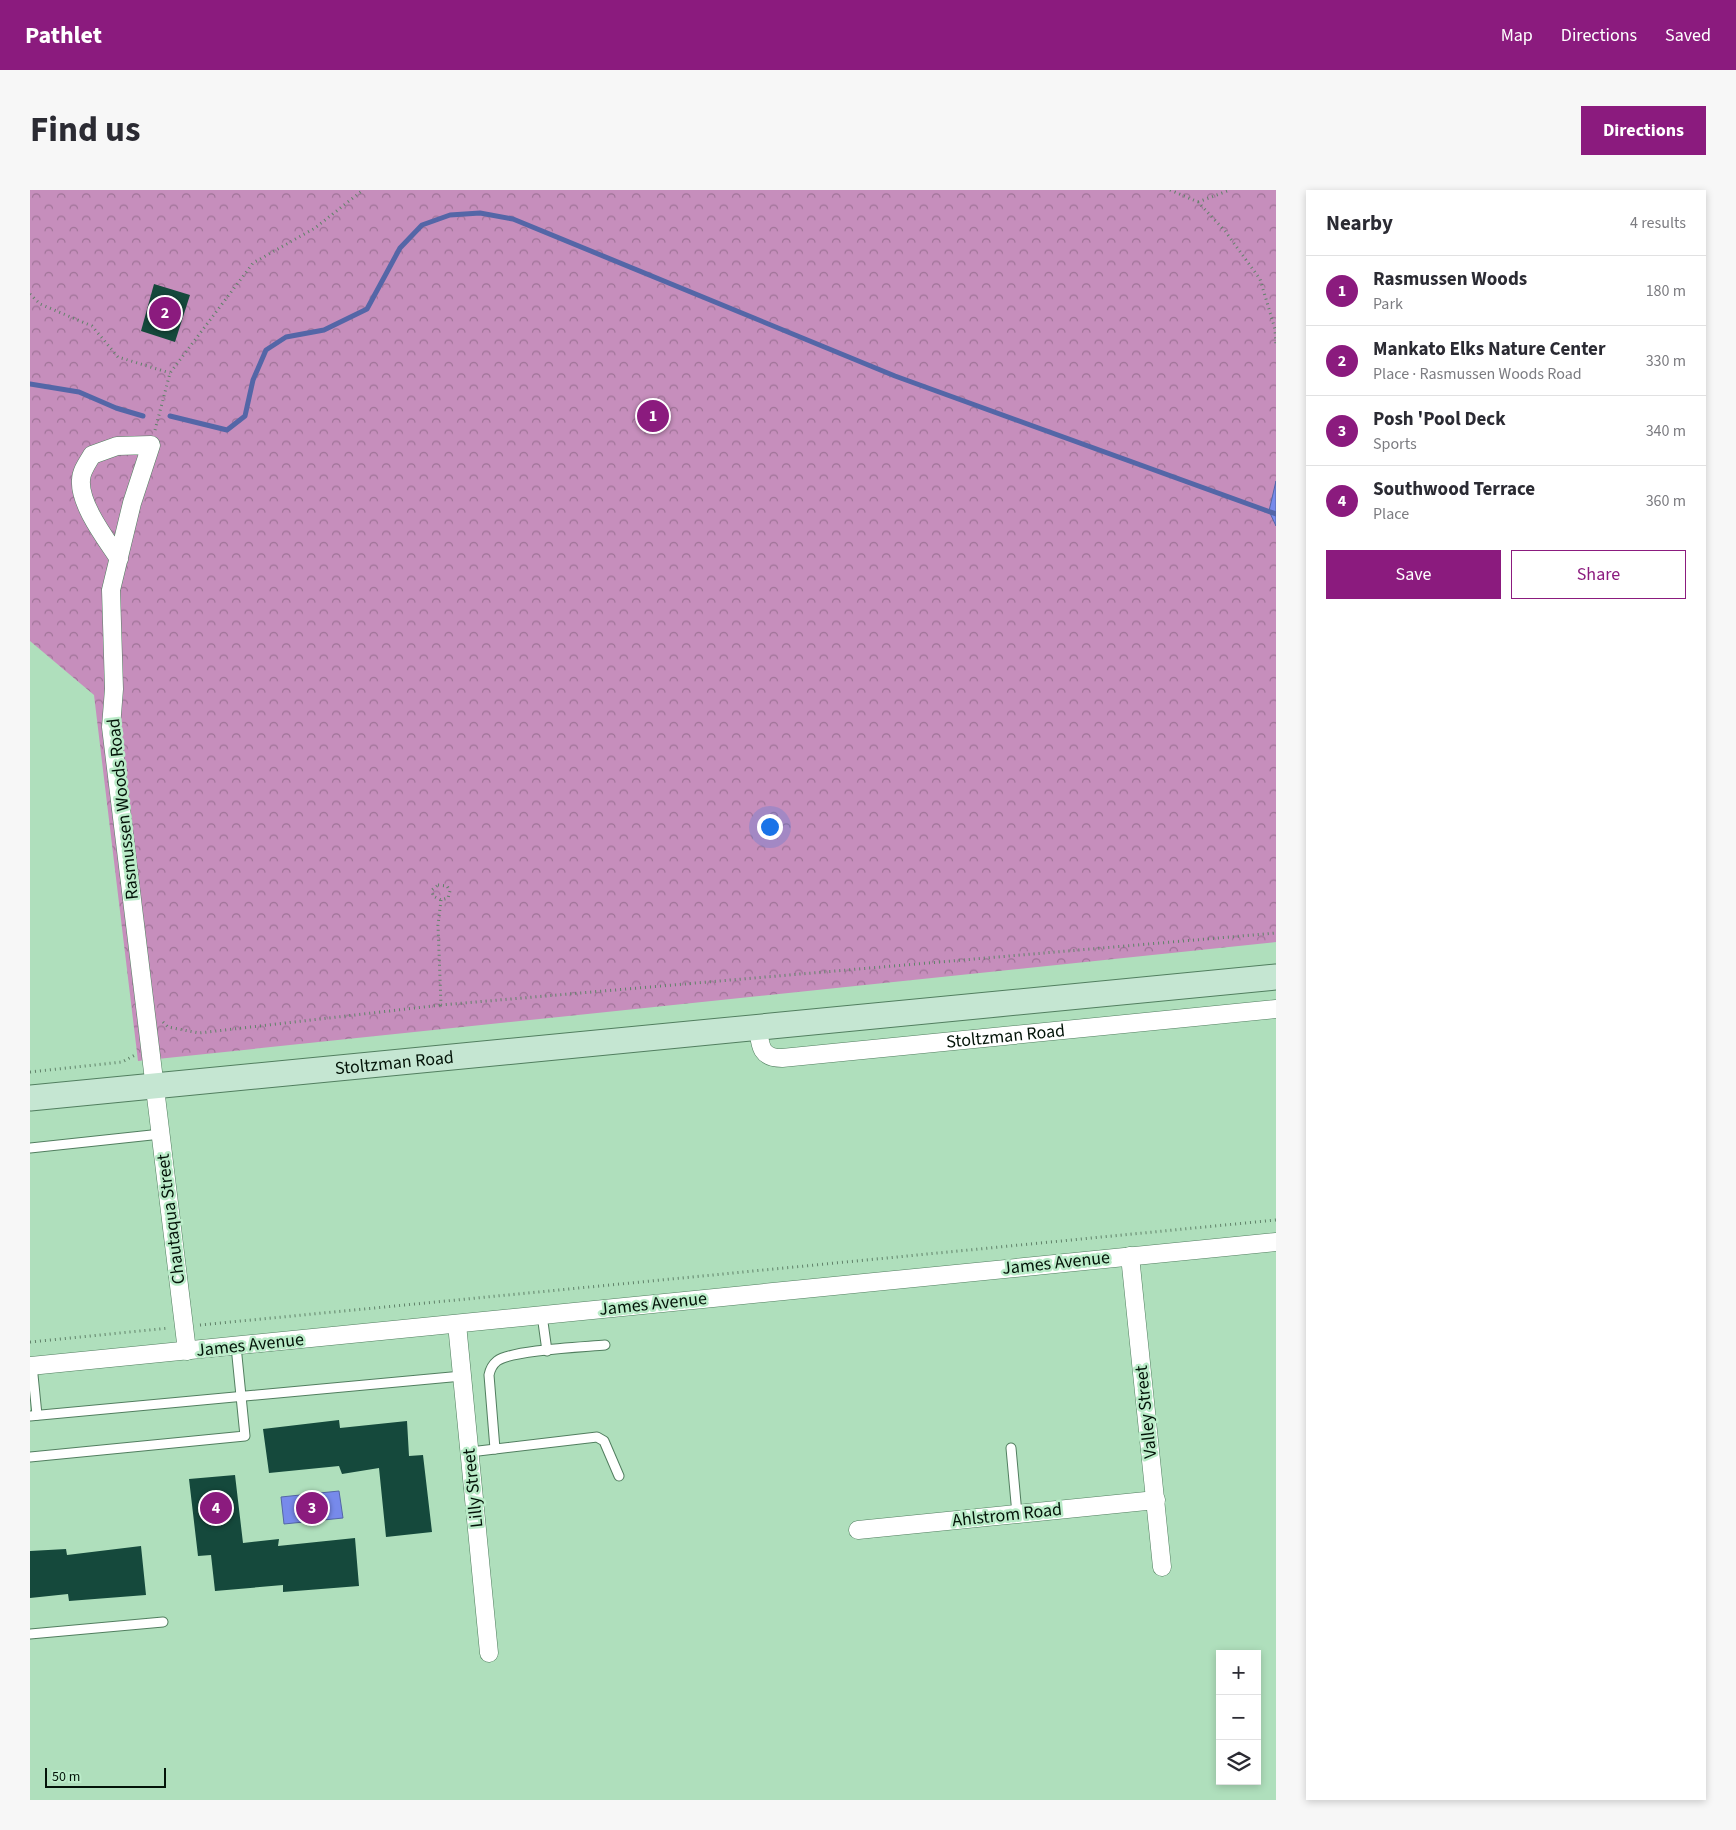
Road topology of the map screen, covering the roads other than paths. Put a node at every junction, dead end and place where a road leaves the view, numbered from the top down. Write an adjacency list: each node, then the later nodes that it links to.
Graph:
1 (119, 559): 1 (street, Rasmussen Woods Road); 5 (street, Rasmussen Woods Road)
2 (1276, 977): 4 (street, Stoltzman Road)
3 (1276, 1009): 4 (street, Stoltzman Road)
4 (758, 1027): 5 (street, Stoltzman Road)
5 (156, 1087): 6 (street, Stoltzman Road); 7 (street, Chautaqua Street)
6 (30, 1098)
7 (161, 1134): 8 (lane); 15 (street, Chautaqua Street)
8 (30, 1148)
9 (1276, 1242): 10 (street, James Avenue)
10 (1130, 1256): 11 (street, James Avenue); 26 (street, Valley Street)
11 (542, 1315): 12 (street, James Avenue); 16 (lane)
12 (457, 1324): 14 (street, James Avenue); 18 (street, Lilly Street)
13 (605, 1345): 16 (lane)
14 (236, 1346): 15 (street, James Avenue); 19 (lane)
15 (187, 1351): 17 (street, James Avenue)
16 (546, 1351): 22 (lane)
17 (31, 1366): 20 (lane)
18 (462, 1376): 19 (lane); 23 (street, Lilly Street)
19 (241, 1396): 20 (lane); 24 (lane)
20 (34, 1416)
21 (1012, 1448): 27 (lane)
22 (495, 1449): 23 (lane); 25 (lane)
23 (470, 1452): 32 (street, Lilly Street)
24 (30, 1457)
25 (619, 1476)
26 (1156, 1500): 27 (street, Ahlstrom Road); 29 (street, Valley Street)
27 (1017, 1514): 28 (street, Ahlstrom Road)
28 (858, 1530)
29 (1162, 1567)
30 (163, 1622): 31 (lane)
31 (30, 1634)
32 (489, 1653)

